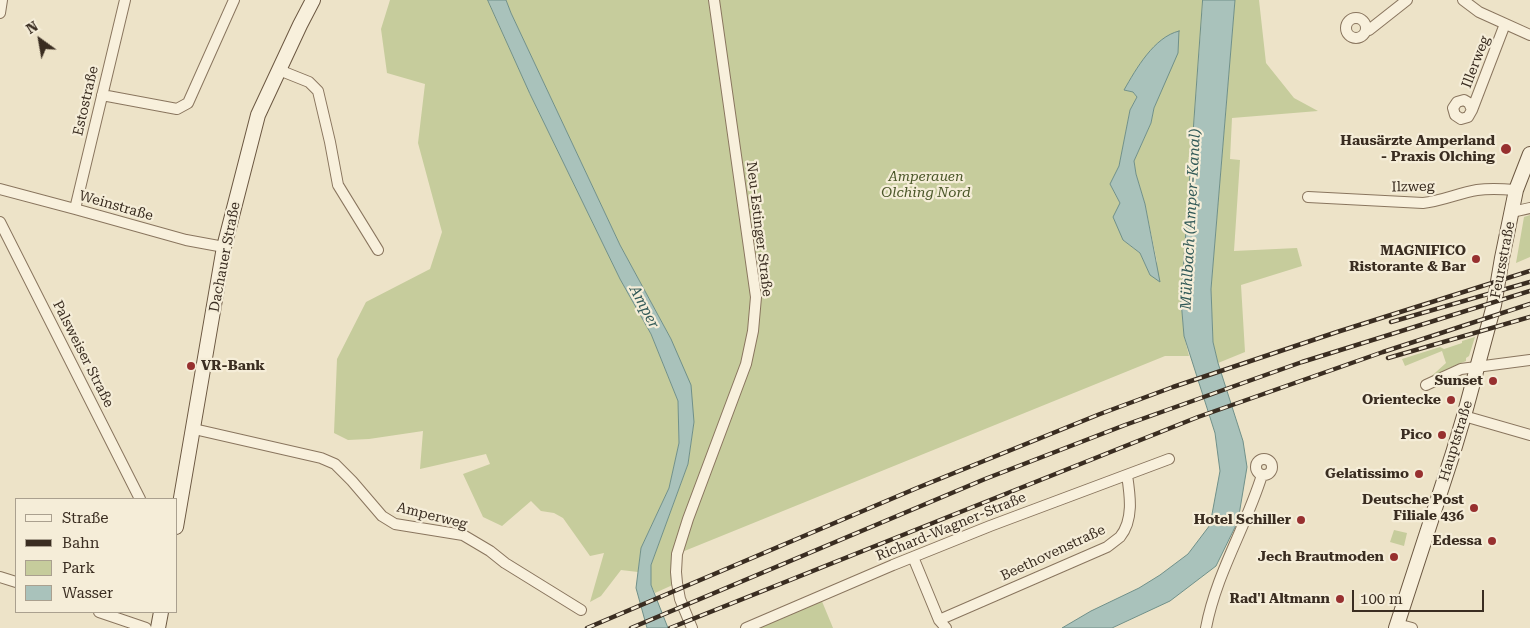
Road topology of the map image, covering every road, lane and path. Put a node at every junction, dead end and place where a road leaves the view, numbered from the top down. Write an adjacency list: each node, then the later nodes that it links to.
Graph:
1 (2, 0): 8 (street)
2 (125, 0): 13 (street, Estostraße)
3 (234, 0): 13 (street)
4 (313, 0): 12 (street, Dachauer Straße)
5 (714, 0): 46 (street, Neu-Estinger Straße)
6 (1407, 0): 10 (street)
7 (1463, 0): 9 (street)
8 (0, 12)
9 (1504, 24): 11 (street); 14 (street, Illerweg)
10 (1366, 30)
11 (1530, 35)
12 (279, 70): 23 (street, Dachauer Straße); 24 (street)
13 (102, 95): 20 (street, Estostraße)
14 (1472, 110)
15 (1530, 154): 17 (street, Feursstraße)
16 (0, 189): 20 (street, Weinstraße)
17 (1516, 190): 18 (street, Ilzweg); 21 (street, Feursstraße)
18 (1308, 197)
19 (1530, 208): 21 (street)
20 (75, 209): 23 (street, Weinstraße)
21 (1512, 212): 26 (street, Feursstraße)
22 (0, 222): 34 (street, Palsweiser Straße)
23 (224, 247): 29 (street, Dachauer Straße)
24 (378, 250)
25 (1530, 360): 26 (street)
26 (1477, 367): 27 (street); 28 (street, Hauptstraße)
27 (1426, 385)
28 (1464, 416): 30 (street); 43 (street, Hauptstraße)
29 (194, 429): 35 (street, Dachauer Straße); 39 (street, Amperweg)
30 (1530, 435)
31 (1170, 459): 32 (street, Richard-Wagner-Straße)
32 (1128, 475): 36 (street, Richard-Wagner-Straße); 42 (street, Beethovenstraße)
33 (1262, 475): 48 (street)
34 (139, 498)
35 (178, 516)
36 (913, 557): 42 (street, Beethovenstraße); 47 (street, Richard-Wagner-Straße)
37 (0, 577): 38 (street)
38 (15, 582)
39 (581, 610)
40 (102, 613): 44 (street)
41 (161, 613): 45 (street)
42 (942, 624)
43 (1397, 626): 49 (street)
44 (146, 628)
45 (158, 628)
46 (692, 628)
47 (746, 628)
48 (1206, 628)
49 (1412, 628)

